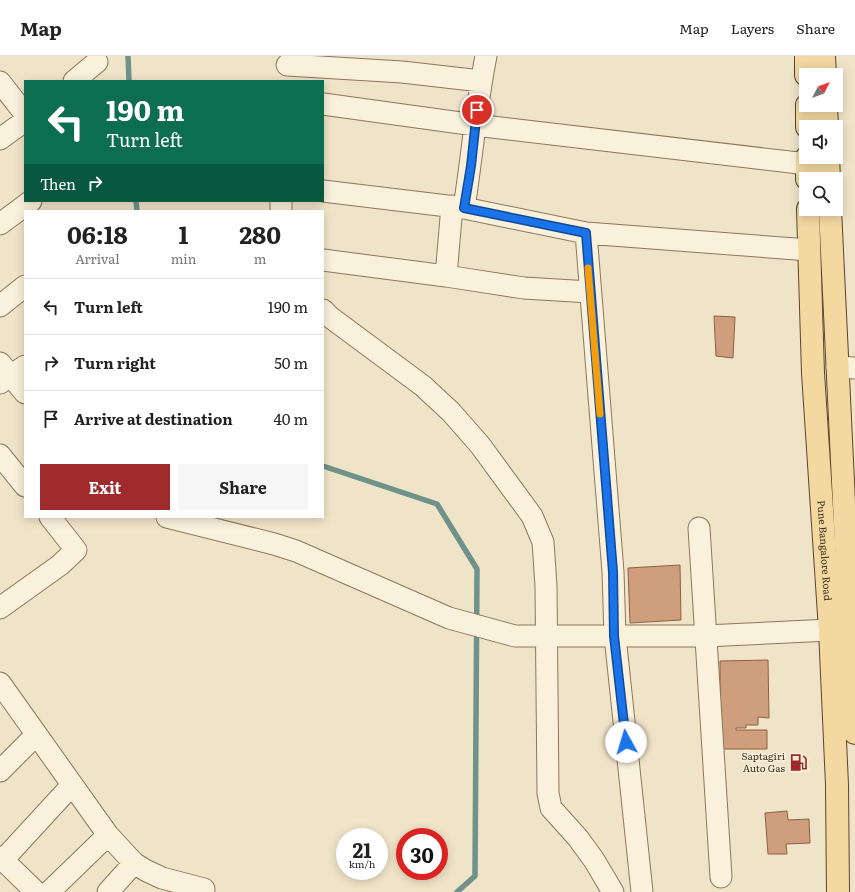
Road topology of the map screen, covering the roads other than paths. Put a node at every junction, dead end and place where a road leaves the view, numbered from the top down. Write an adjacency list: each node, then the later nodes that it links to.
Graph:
1 (486, 56): 10 (street)
2 (806, 56): 7 (main road)
3 (824, 56): 8 (main road)
4 (97, 62): 9 (street)
5 (402, 64): 6 (street); 10 (street)
6 (287, 68)
7 (806, 68)
8 (825, 68)
9 (75, 80)
10 (481, 81): 15 (street)
11 (0, 82): 13 (street)
12 (324, 104): 15 (street)
13 (24, 113)
14 (24, 122): 16 (street)
15 (475, 125): 17 (street); 20 (street)
16 (0, 138)
17 (807, 167)
18 (324, 191): 20 (street)
19 (30, 202): 23 (street)
20 (458, 207): 24 (street); 27 (street)
21 (808, 216): 25 (main road, Pune Bangalore Road)
22 (831, 216): 32 (main road, Pune Bangalore Road)
23 (0, 224)
24 (586, 233): 25 (street); 29 (street)
25 (809, 250): 41 (main road, Pune Bangalore Road)
26 (324, 260): 27 (street)
27 (446, 276): 29 (street)
28 (24, 287): 30 (street)
29 (590, 292): 42 (street)
30 (0, 306)
31 (324, 311): 44 (street)
32 (846, 367): 46 (main road, Pune Bangalore Road)
33 (9, 372): 34 (street)
34 (24, 392)
35 (0, 455): 36 (street)
36 (24, 485)
37 (51, 518): 40 (street)
38 (171, 518): 44 (street)
39 (699, 528): 43 (street)
40 (0, 608)
41 (830, 630): 43 (street); 60 (main road, Pune Bangalore Road)
42 (614, 636): 43 (street); 44 (street); 59 (street)
43 (705, 636): 53 (street)
44 (547, 637): 58 (street)
45 (1, 687): 47 (street)
46 (855, 733)
47 (36, 735): 48 (street); 49 (street)
48 (0, 770)
49 (72, 786): 50 (street); 51 (street)
50 (108, 834): 52 (street); 56 (street)
51 (1, 859): 55 (street)
52 (134, 863): 54 (street); 57 (street)
53 (721, 877)
54 (204, 889)
55 (36, 892)
56 (49, 892)
57 (108, 892)
58 (613, 892)
59 (642, 892)
60 (838, 892)

